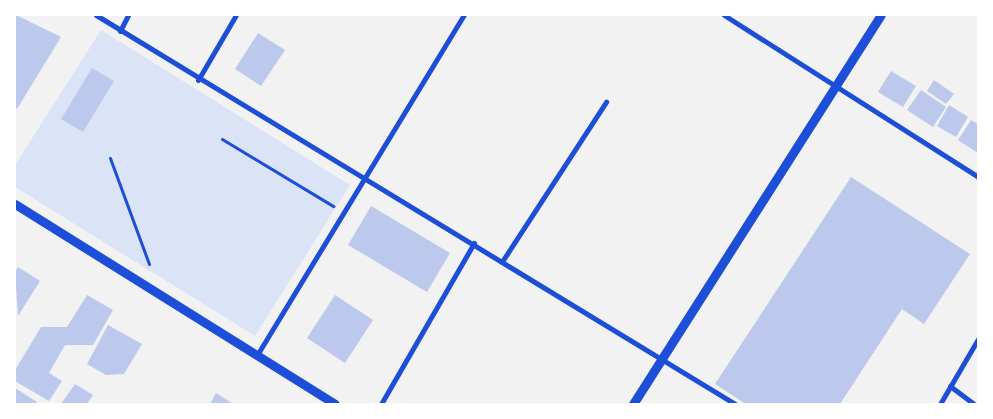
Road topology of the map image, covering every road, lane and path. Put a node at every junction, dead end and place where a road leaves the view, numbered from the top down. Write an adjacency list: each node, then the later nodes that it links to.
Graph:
1 (96, 15): 7 (street)
2 (128, 15): 7 (street)
3 (236, 15): 8 (street)
4 (464, 15): 14 (street)
5 (724, 15): 9 (street)
6 (881, 15): 9 (street)
7 (120, 31): 8 (street)
8 (198, 80): 14 (street)
9 (836, 88): 13 (street); 22 (street)
10 (606, 102): 18 (street)
11 (222, 139): 16 (path)
12 (110, 158): 19 (path)
13 (978, 177)
14 (364, 179): 17 (street); 21 (street)
15 (15, 204): 21 (street)
16 (334, 206)
17 (474, 243): 18 (street); 25 (street)
18 (503, 260): 22 (street)
19 (149, 264)
20 (978, 339): 23 (street)
21 (258, 355): 24 (street)
22 (660, 357): 26 (street); 27 (street)
23 (950, 386): 28 (street); 29 (street)
24 (336, 404)
25 (381, 404)
26 (633, 404)
27 (735, 404)
28 (940, 404)
29 (974, 404)

